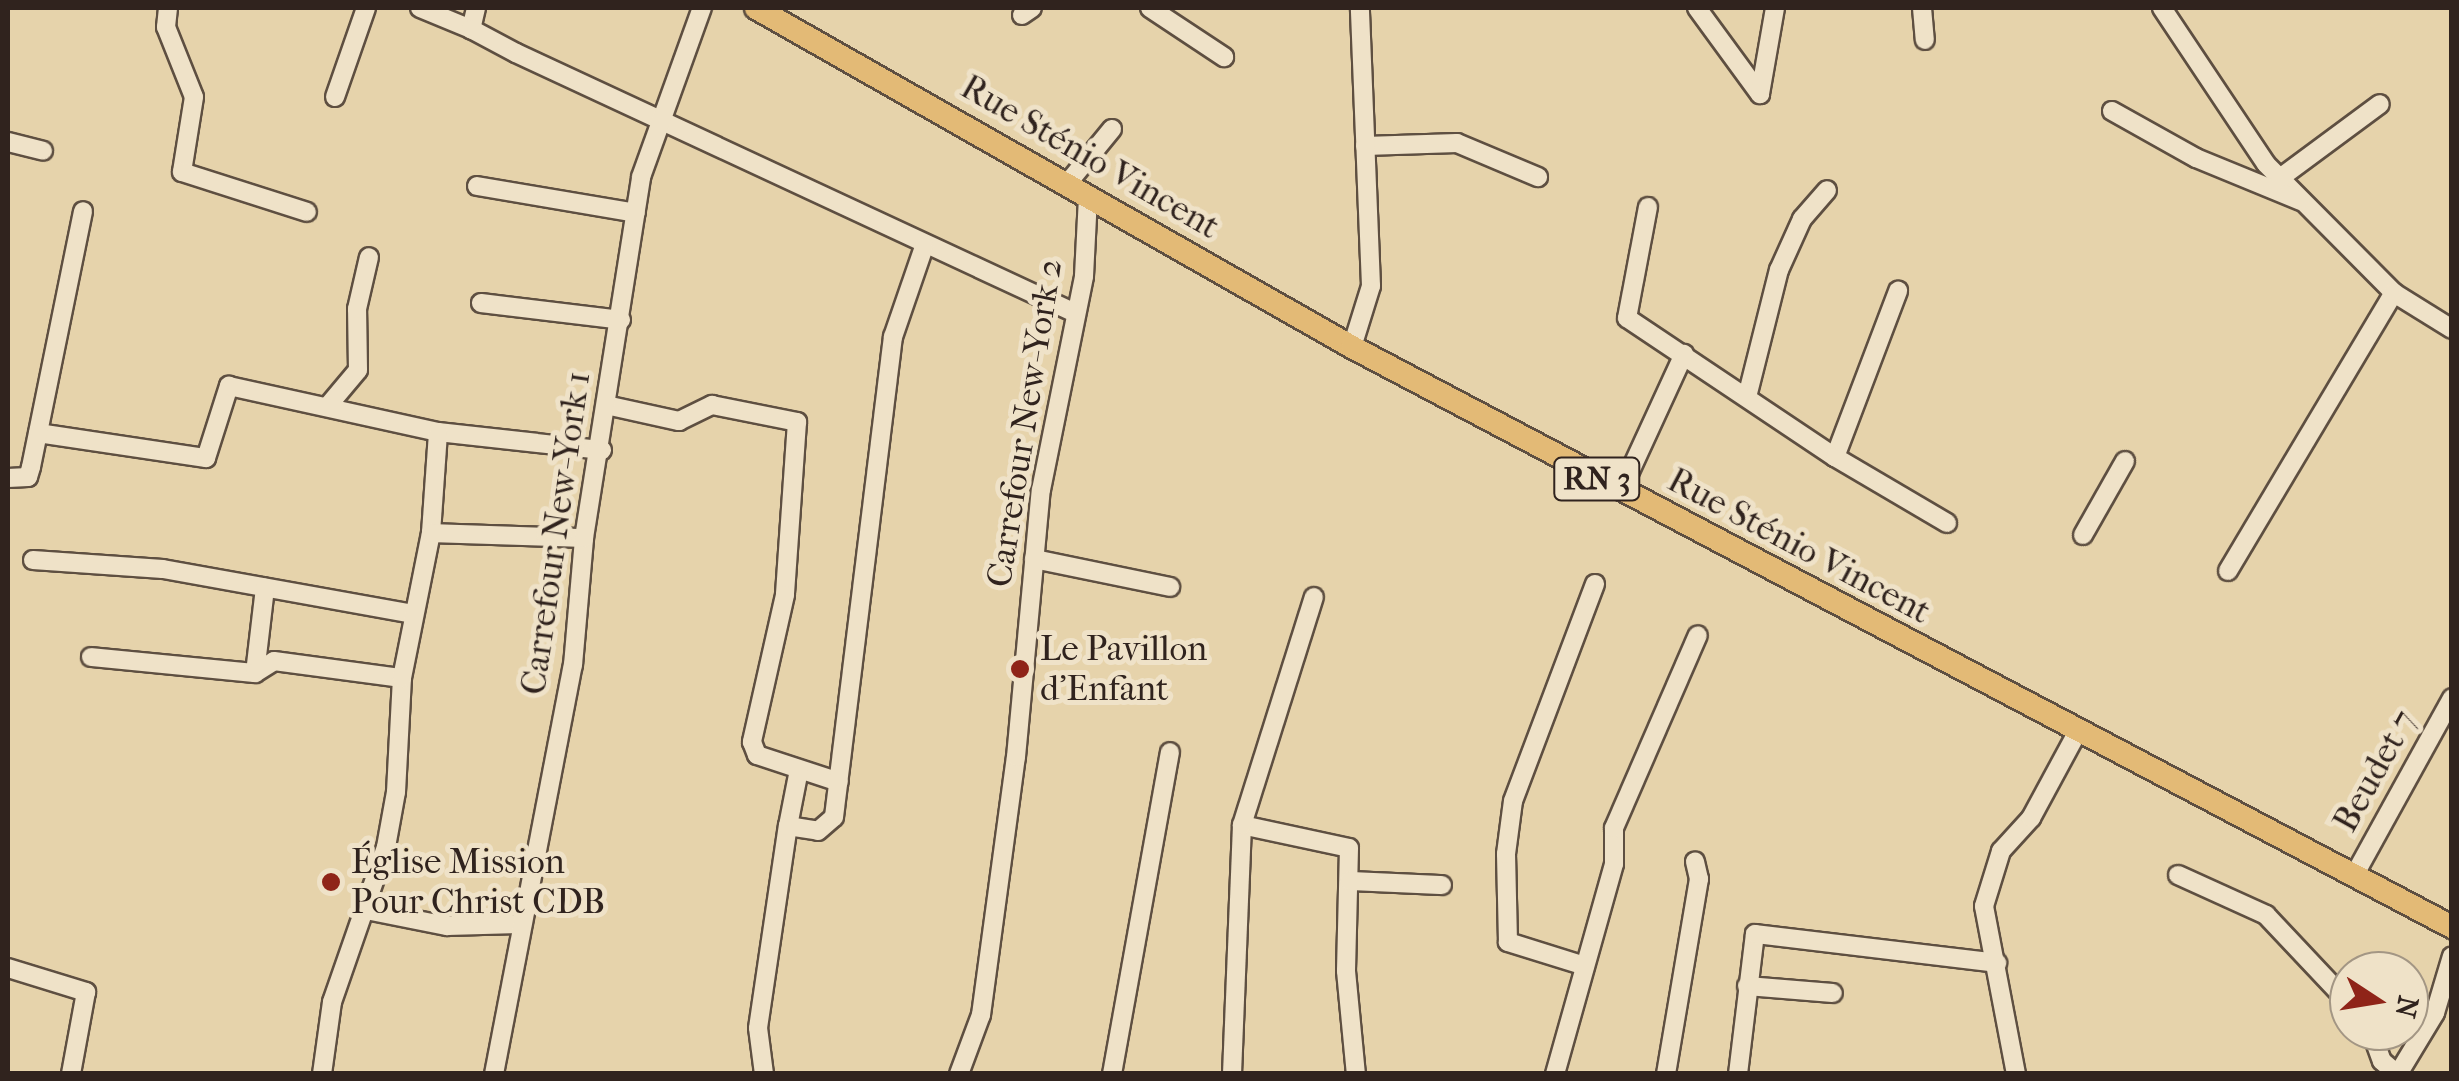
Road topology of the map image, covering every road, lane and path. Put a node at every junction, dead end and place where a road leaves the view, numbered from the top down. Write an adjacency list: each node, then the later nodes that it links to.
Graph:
1 (168, 8): 32 (street)
2 (366, 8): 16 (street)
3 (420, 8): 13 (street)
4 (476, 8): 13 (street)
5 (702, 8): 19 (street, Carrefour New-York 1)
6 (756, 8): 27 (main road, Rue Sténio Vincent / RN 3)
7 (1150, 8): 15 (street)
8 (1360, 8): 22 (street)
9 (1697, 8): 10 (street)
10 (1775, 8)
11 (1922, 8): 14 (street)
12 (2162, 8): 25 (street)
13 (471, 29): 19 (street)
14 (1925, 40)
15 (1224, 57)
16 (335, 97)
17 (2380, 104): 25 (street)
18 (2112, 110): 29 (street)
19 (660, 115): 33 (street, Carrefour New-York 1); 34 (street)
20 (1112, 129): 27 (street)
21 (8, 142): 23 (street)
22 (1365, 146): 24 (street); 42 (street)
23 (44, 151)
24 (1538, 177)
25 (2280, 178): 29 (street)
26 (477, 186): 33 (street)
27 (1078, 190): 39 (street, Carrefour New-York 2); 42 (main road, Rue Sténio Vincent / RN 3)
28 (1828, 190): 44 (street)
29 (2307, 204): 37 (street)
30 (1648, 207): 43 (street)
31 (83, 211): 48 (street)
32 (307, 212)
33 (636, 213): 40 (street, Carrefour New-York 1)
34 (924, 247): 39 (street); 74 (street)
35 (369, 258): 46 (street)
36 (1898, 290): 50 (street)
37 (2394, 293): 41 (street); 60 (street)
38 (481, 303): 40 (street)
39 (1073, 312): 58 (street, Carrefour New-York 2)
40 (621, 320): 45 (street, Carrefour New-York 1)
41 (2452, 329)
42 (1352, 348): 53 (main road, Rue Sténio Vincent / RN 3)
43 (1684, 354): 44 (street); 53 (street)
44 (1747, 397): 50 (street)
45 (606, 405): 49 (street, Carrefour New-York 1); 73 (street)
46 (327, 407): 47 (street); 48 (street)
47 (438, 432): 49 (street); 55 (street)
48 (38, 433): 52 (street)
49 (602, 450): 57 (street, Carrefour New-York 1)
50 (1834, 458): 54 (street)
51 (2125, 462): 56 (street)
52 (8, 478)
53 (1621, 492): 71 (main road, Rue Sténio Vincent / RN 3)
54 (1947, 522)
55 (431, 533): 57 (street); 65 (street)
56 (2084, 535)
57 (584, 538): 83 (street, Carrefour New-York 1)
58 (1034, 559): 62 (street); 97 (street, Carrefour New-York 2)
59 (33, 560): 63 (street)
60 (2228, 570)
61 (1595, 584): 87 (street)
62 (1170, 587)
63 (265, 588): 65 (street); 68 (street)
64 (1314, 597): 75 (street)
65 (414, 614): 69 (street)
66 (1698, 636): 87 (street)
67 (91, 656): 68 (street)
68 (255, 673): 69 (street)
69 (402, 678): 82 (street)
70 (2452, 698): 79 (street, Beudet 7)
71 (2077, 733): 79 (main road, Rue Sténio Vincent / RN 3); 86 (street)
72 (1170, 752): 98 (street)
73 (799, 770): 74 (street); 76 (street)
74 (839, 782): 76 (street)
75 (1242, 825): 80 (street); 99 (street)
76 (788, 826): 96 (street)
77 (1696, 861): 102 (street)
78 (2178, 874): 89 (street)
79 (2354, 874): 84 (main road, Rue Sténio Vincent / RN 3)
80 (1349, 881): 81 (street); 100 (street)
81 (1442, 885)
82 (366, 910): 83 (street); 94 (street)
83 (519, 924): 95 (street, Carrefour New-York 1)
84 (2452, 927)
85 (2452, 956): 105 (street)
86 (1996, 962): 90 (street); 104 (street)
87 (1584, 966): 101 (street)
88 (8, 968): 93 (street)
89 (2329, 982)
90 (1746, 986): 91 (street); 103 (street)
91 (1833, 993)
92 (2379, 1051): 105 (street)
93 (70, 1074)
94 (322, 1074)
95 (494, 1074)
96 (764, 1074)
97 (959, 1074)
98 (1112, 1074)
99 (1232, 1074)
100 (1356, 1074)
101 (1555, 1074)
102 (1666, 1074)
103 (1738, 1074)
104 (2016, 1074)
105 (2398, 1074)

